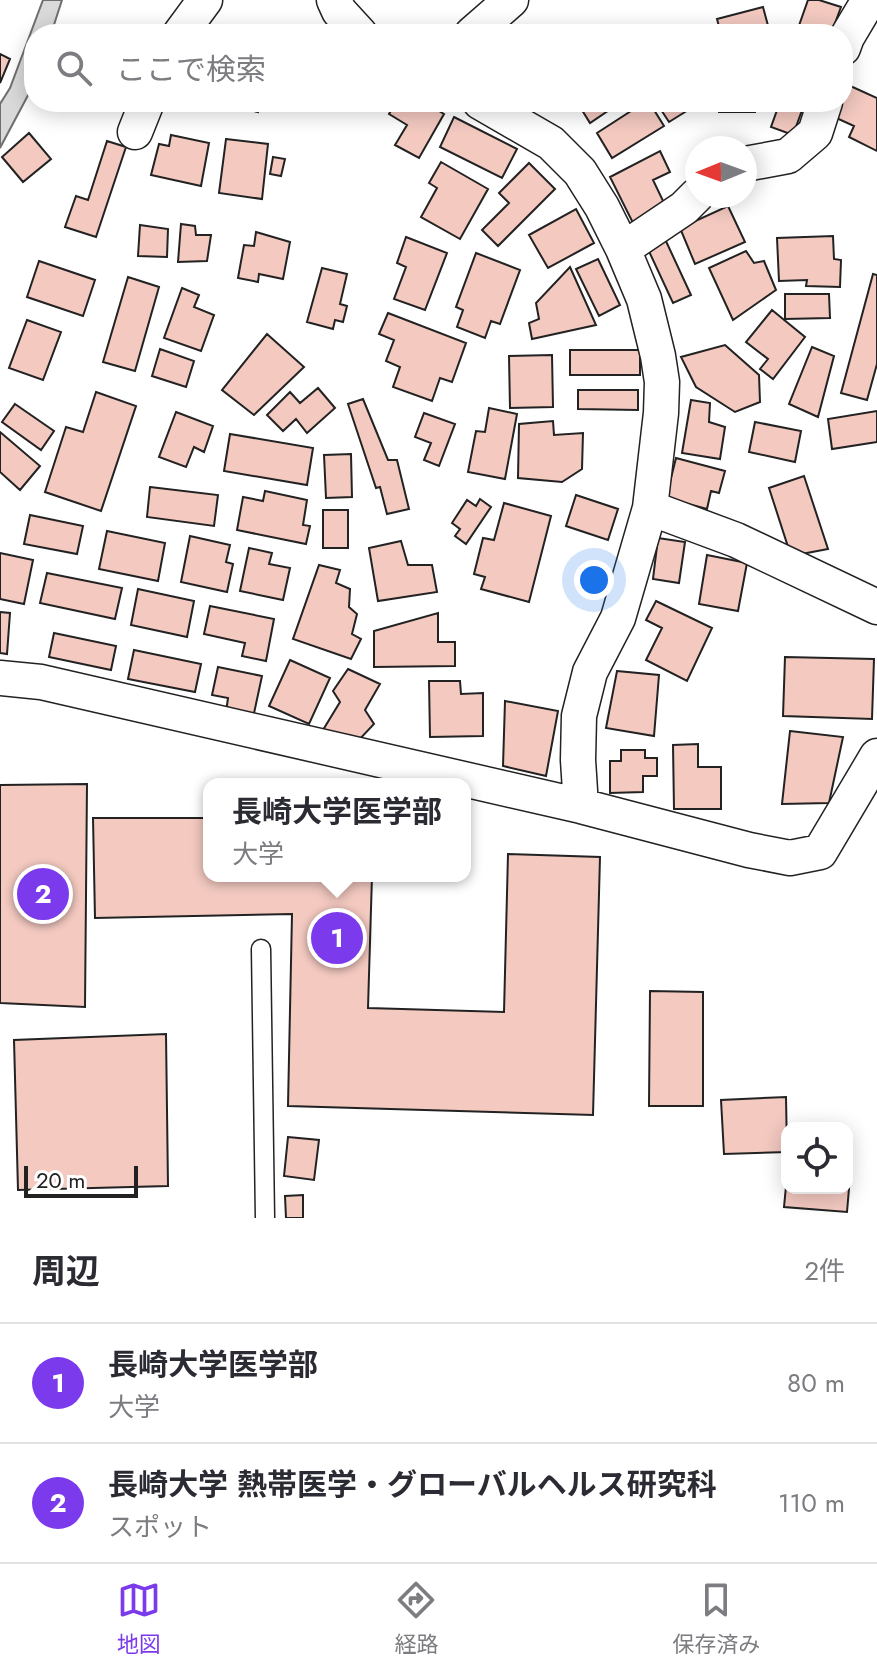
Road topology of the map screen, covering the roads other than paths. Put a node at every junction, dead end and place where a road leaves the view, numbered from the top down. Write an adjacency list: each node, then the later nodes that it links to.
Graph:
1 (205, 0): 5 (street)
2 (334, 0): 6 (street)
3 (511, 0): 7 (street)
4 (874, 0): 8 (street)
5 (187, 24)
6 (351, 24)
7 (483, 24)
8 (853, 29)
9 (497, 112): 13 (street)
10 (822, 112): 11 (street)
11 (757, 162)
12 (685, 207): 13 (street)
13 (623, 249): 14 (street)
14 (650, 508): 15 (street); 20 (street)
15 (877, 607)
16 (0, 678): 18 (street)
17 (877, 756): 20 (street)
18 (459, 778)
19 (471, 781): 20 (street)
20 (581, 806)
21 (261, 949): 22 (lane)
22 (265, 1218)

